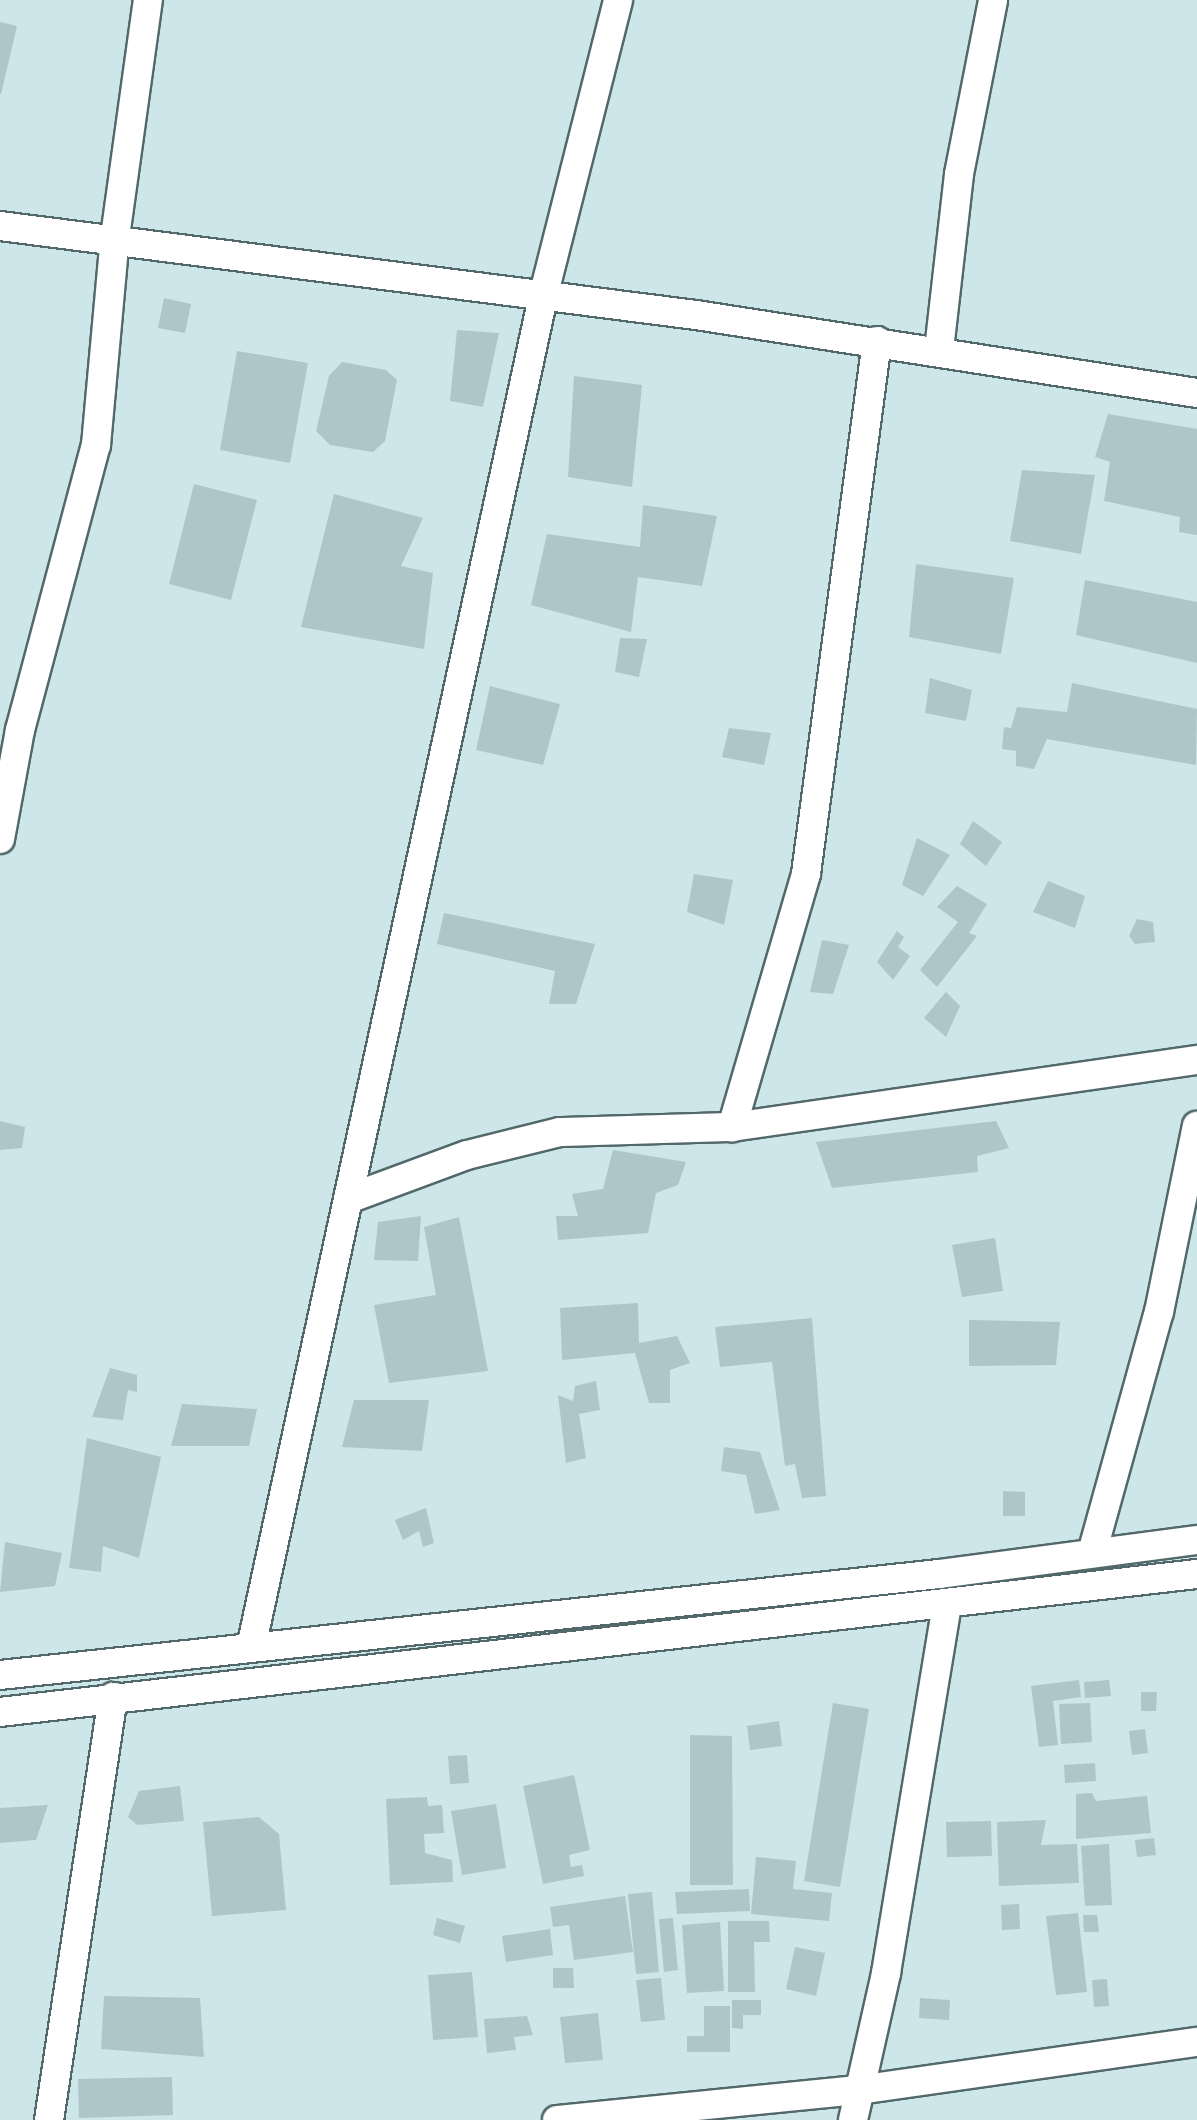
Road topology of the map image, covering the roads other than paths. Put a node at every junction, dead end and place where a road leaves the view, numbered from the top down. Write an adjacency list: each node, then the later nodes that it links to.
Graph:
1 (148, 0): 5 (street)
2 (618, 0): 6 (street)
3 (993, 0): 8 (street)
4 (0, 226): 5 (street)
5 (115, 237): 6 (street); 10 (street)
6 (543, 297): 7 (street); 14 (street)
7 (877, 341): 8 (street); 13 (street)
8 (939, 350): 9 (street)
9 (1197, 393)
10 (0, 839)
11 (1197, 1060): 13 (street)
12 (1197, 1126): 16 (street)
13 (732, 1127): 14 (street)
14 (348, 1199): 19 (street)
15 (1197, 1540): 16 (street)
16 (1092, 1553): 19 (street)
17 (1197, 1574): 18 (street)
18 (947, 1606): 21 (street); 24 (street)
19 (252, 1643): 20 (street)
20 (0, 1675)
21 (113, 1698): 22 (street); 25 (street)
22 (0, 1713)
23 (1197, 2042): 24 (street)
24 (859, 2090): 26 (street); 27 (street)
25 (49, 2120)
26 (557, 2120)
27 (853, 2120)

